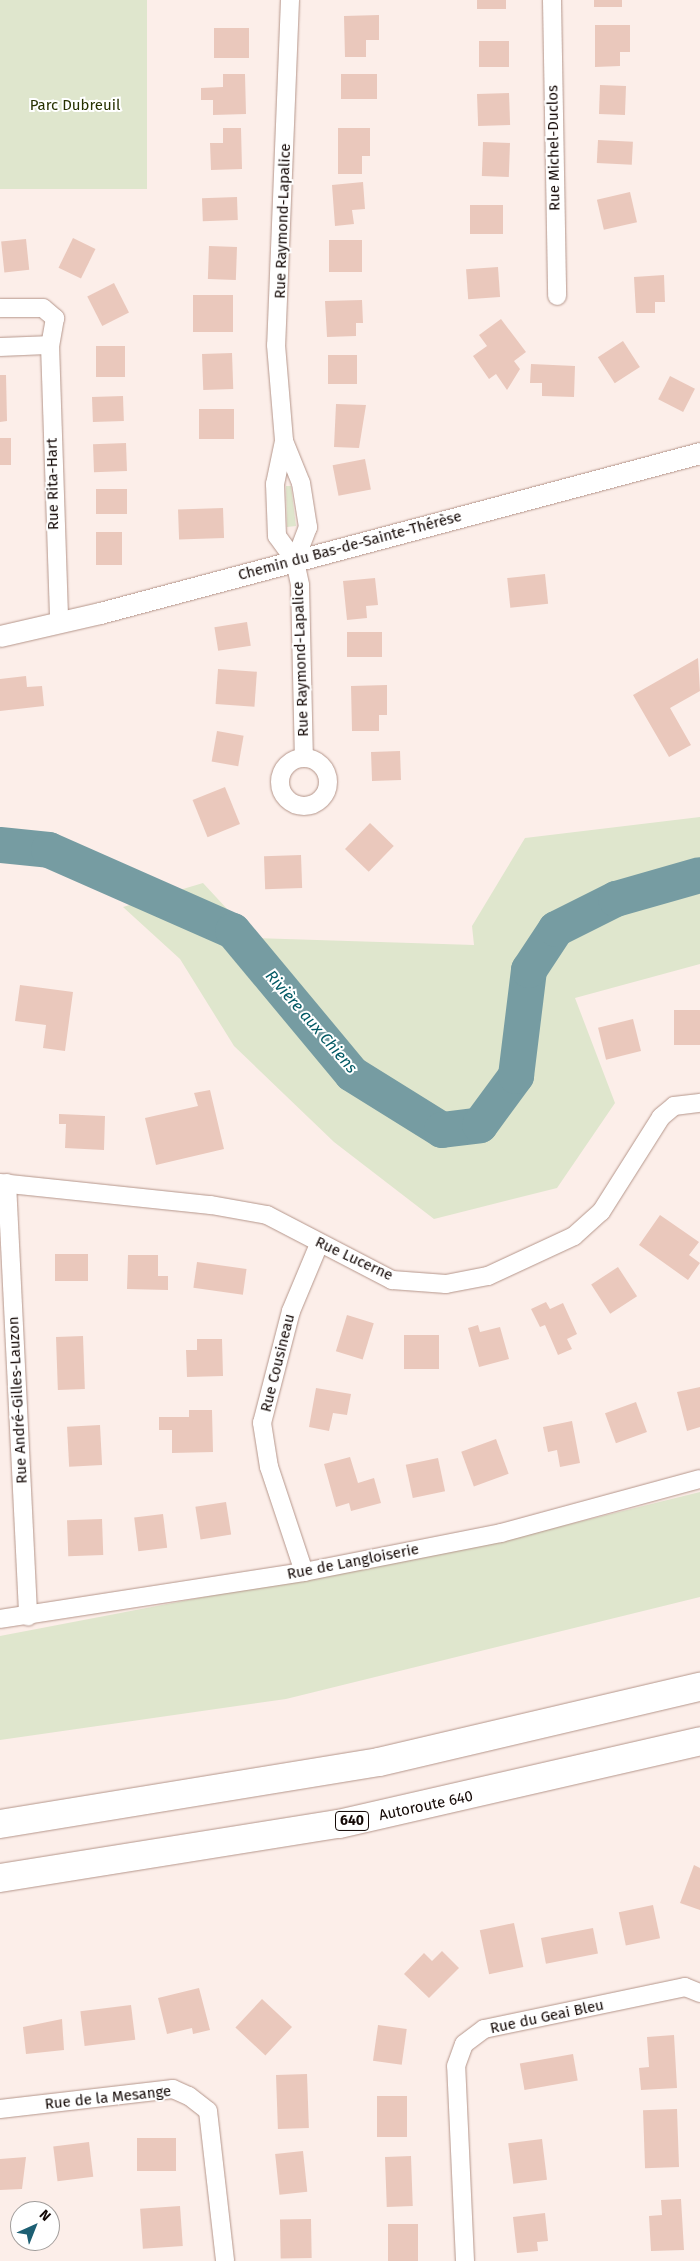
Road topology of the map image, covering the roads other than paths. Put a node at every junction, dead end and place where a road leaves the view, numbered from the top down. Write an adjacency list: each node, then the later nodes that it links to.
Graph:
1 (290, 0): 7 (street, Rue Raymond-Lapalice)
2 (552, 0): 3 (street, Rue Michel-Duclos)
3 (557, 296)
4 (0, 308): 5 (street, Rue Rita-Hart)
5 (50, 345): 6 (street); 10 (street, Rue Rita-Hart)
6 (0, 347)
7 (284, 441): 9 (street, Rue Raymond-Lapalice); 9 (street, Rue Raymond-Lapalice)
8 (700, 453): 9 (street, Chemin du Bas-de-Sainte-Thérèse)
9 (295, 561): 10 (street, Chemin du Bas-de-Sainte-Thérèse); 12 (street, Rue Raymond-Lapalice)
10 (59, 623): 11 (street, Chemin du Bas-de-Sainte-Thérèse)
11 (0, 636)
12 (304, 757)
13 (700, 1103): 15 (street, Rue Lucerne)
14 (4, 1183): 15 (street, Rue Lucerne); 18 (street, Rue André-Gilles-Lauzon)
15 (319, 1244): 17 (street, Rue Cousineau)
16 (700, 1479): 17 (street, Rue de Langloiserie)
17 (304, 1572): 18 (street, Rue de Langloiserie)
18 (28, 1616): 19 (street, Rue de Langloiserie)
19 (0, 1620)
20 (700, 1687): 22 (highway)
21 (700, 1741): 23 (highway, Autoroute 640 / 640)
22 (0, 1824)
23 (0, 1878)
24 (700, 1993): 27 (street, Rue du Geai Bleu)
25 (0, 2109): 26 (street, Rue de la Mesange)
26 (225, 2261)
27 (465, 2261)

